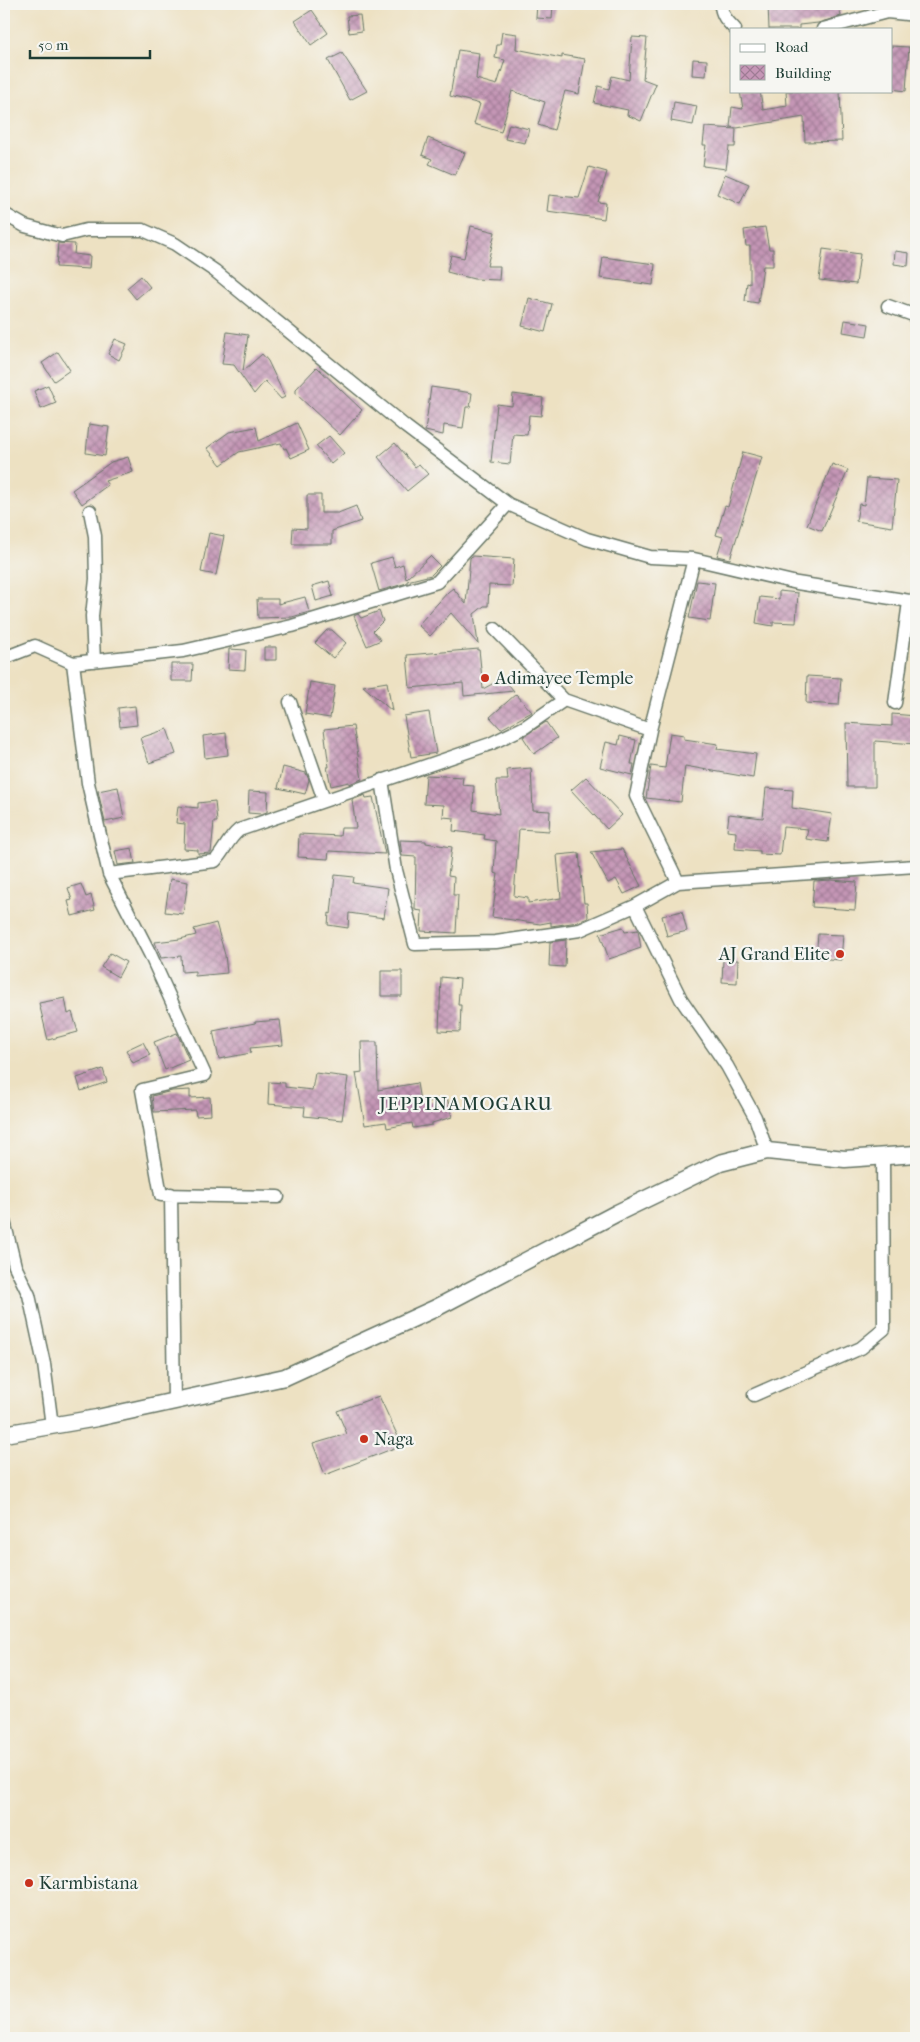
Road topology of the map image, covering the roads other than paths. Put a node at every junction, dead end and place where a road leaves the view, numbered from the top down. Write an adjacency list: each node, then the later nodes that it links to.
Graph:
1 (721, 4): 3 (street)
2 (916, 14): 4 (street)
3 (734, 28)
4 (827, 28)
5 (4, 214): 8 (street)
6 (888, 306): 7 (street)
7 (916, 316)
8 (508, 504): 10 (street); 14 (street)
9 (90, 512): 14 (street)
10 (694, 559): 11 (street); 19 (street)
11 (913, 602): 18 (street)
12 (495, 629): 16 (street)
13 (4, 658): 15 (street)
14 (94, 661): 15 (street)
15 (73, 663): 23 (street)
16 (564, 700): 19 (street); 20 (street)
17 (290, 702): 21 (street)
18 (896, 703)
19 (650, 730): 24 (street)
20 (382, 780): 21 (street); 25 (street)
21 (324, 800): 23 (street)
22 (916, 866): 24 (street)
23 (109, 874): 29 (street)
24 (678, 882): 25 (street)
25 (635, 906): 26 (street)
26 (767, 1151): 28 (street); 33 (street)
27 (916, 1154): 28 (street)
28 (883, 1156): 32 (street)
29 (171, 1194): 30 (street); 33 (street)
30 (278, 1198)
31 (4, 1221): 34 (street)
32 (754, 1395)
33 (174, 1402): 34 (street)
34 (52, 1426): 35 (street)
35 (4, 1434)

